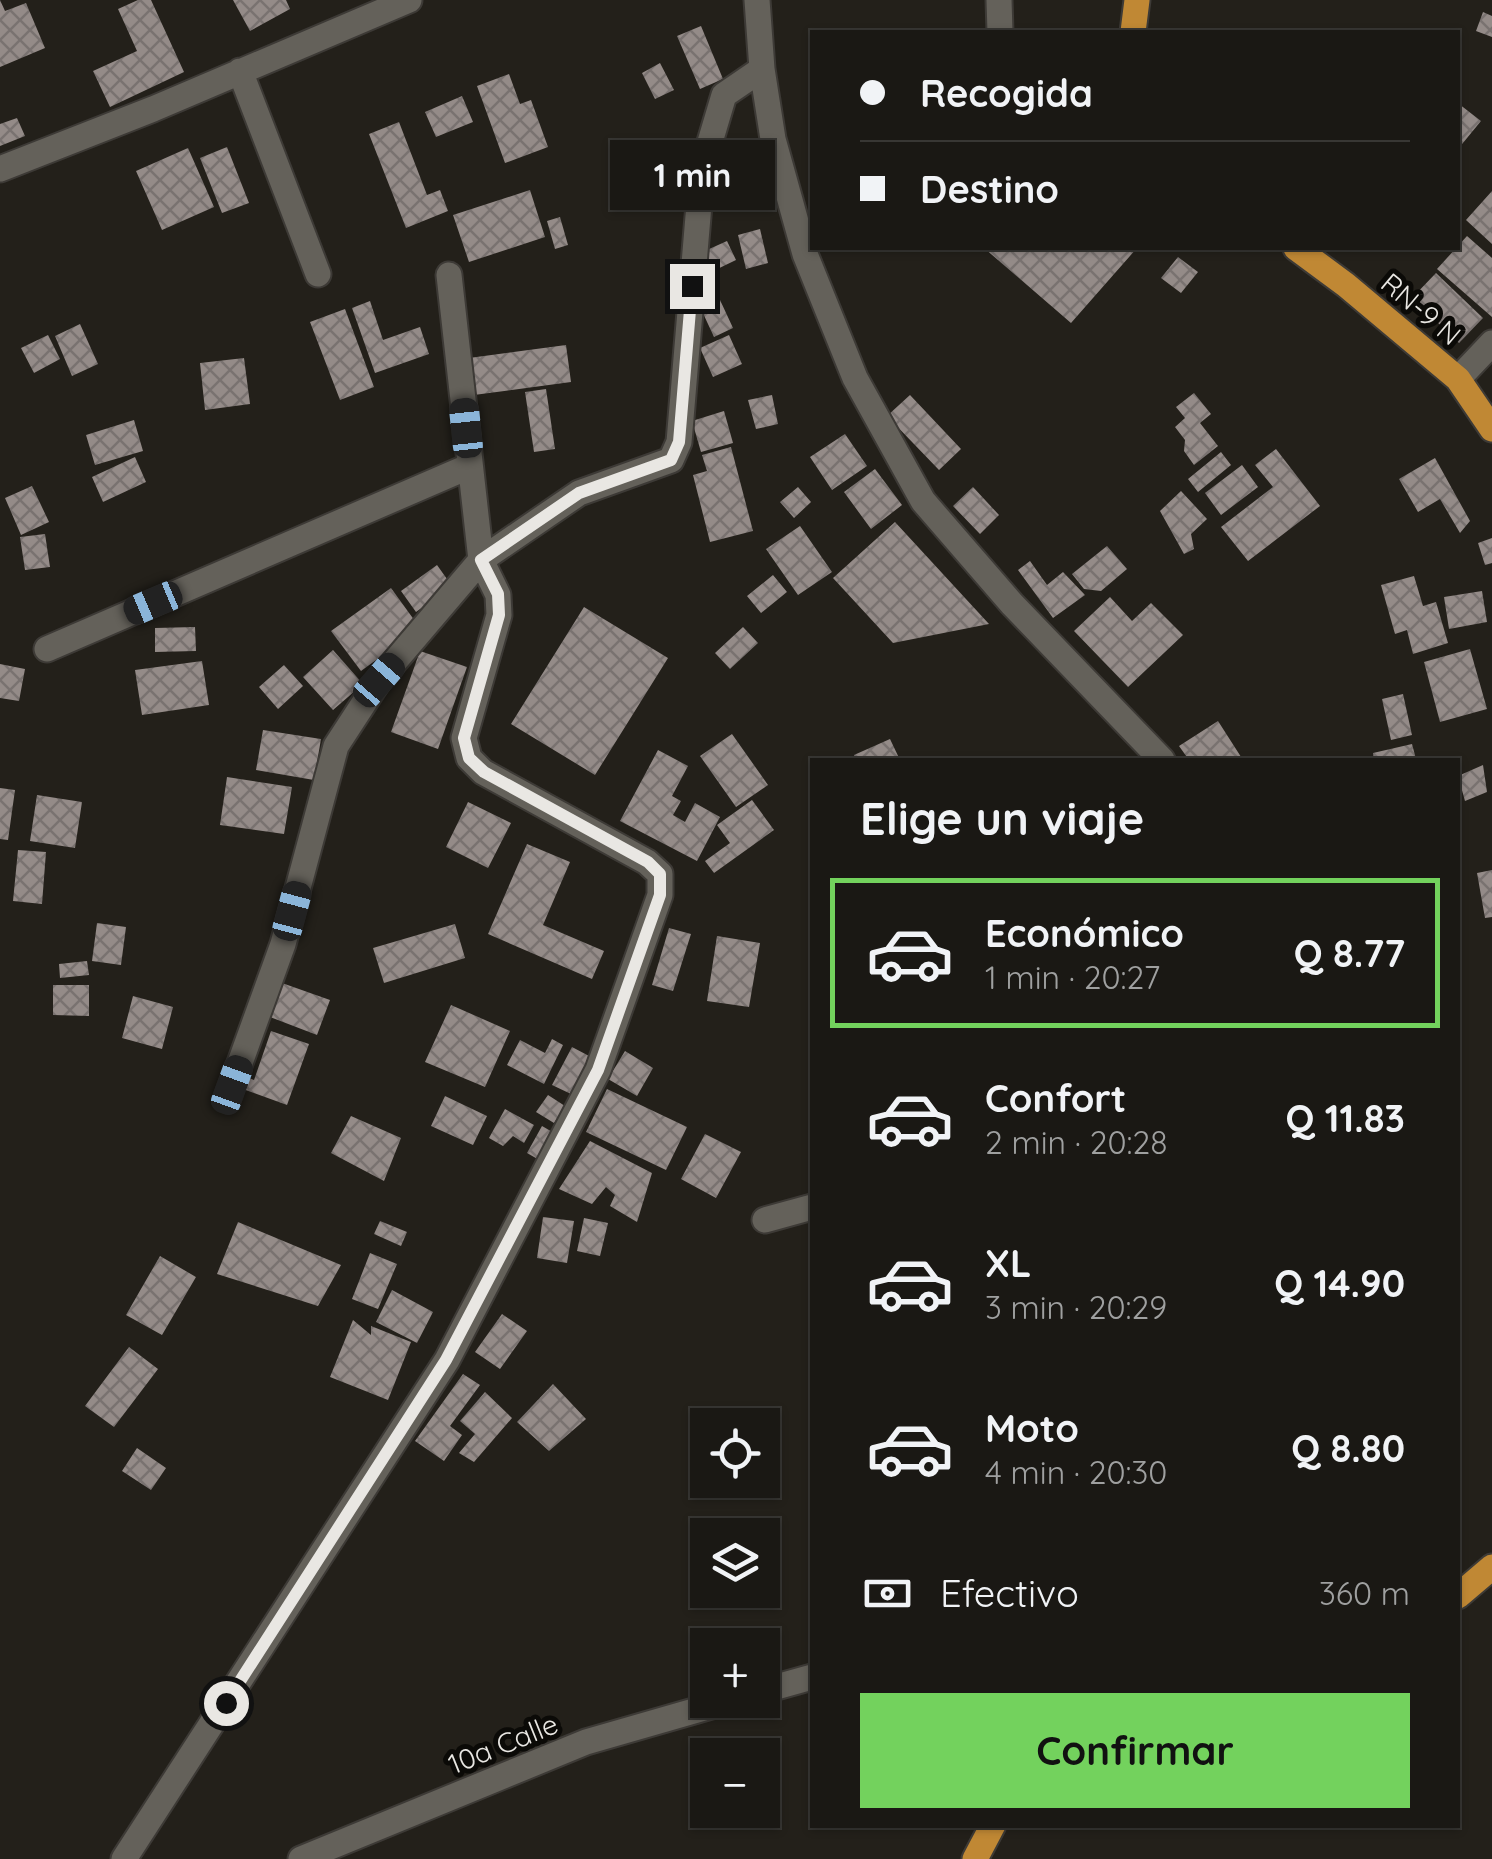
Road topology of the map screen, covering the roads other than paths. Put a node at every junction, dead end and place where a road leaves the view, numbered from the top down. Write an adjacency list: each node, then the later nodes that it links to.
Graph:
1 (409, 0): 8 (street)
2 (757, 0): 7 (street)
3 (999, 0): 5 (street)
4 (1137, 0): 6 (main road)
5 (1000, 30)
6 (1133, 30)
7 (762, 69): 17 (street); 19 (street)
8 (240, 71): 9 (street); 11 (street)
9 (0, 169)
10 (1299, 250): 14 (main road, RN-9 N)
11 (318, 274)
12 (449, 275): 16 (street)
13 (1492, 342): 14 (street)
14 (1458, 378): 15 (main road, RN-9 N)
15 (1492, 429)
16 (470, 466): 17 (street); 18 (street)
17 (481, 560): 20 (street); 29 (street)
18 (47, 648)
19 (1160, 758)
20 (232, 1085)
21 (810, 1209): 22 (street)
22 (765, 1220)
23 (1492, 1567): 24 (main road)
24 (1460, 1594)
25 (810, 1678): 26 (street)
26 (780, 1686)
27 (690, 1712): 30 (street, 10a Calle)
28 (990, 1828): 31 (main road)
29 (124, 1859)
30 (302, 1859)
31 (975, 1859)

